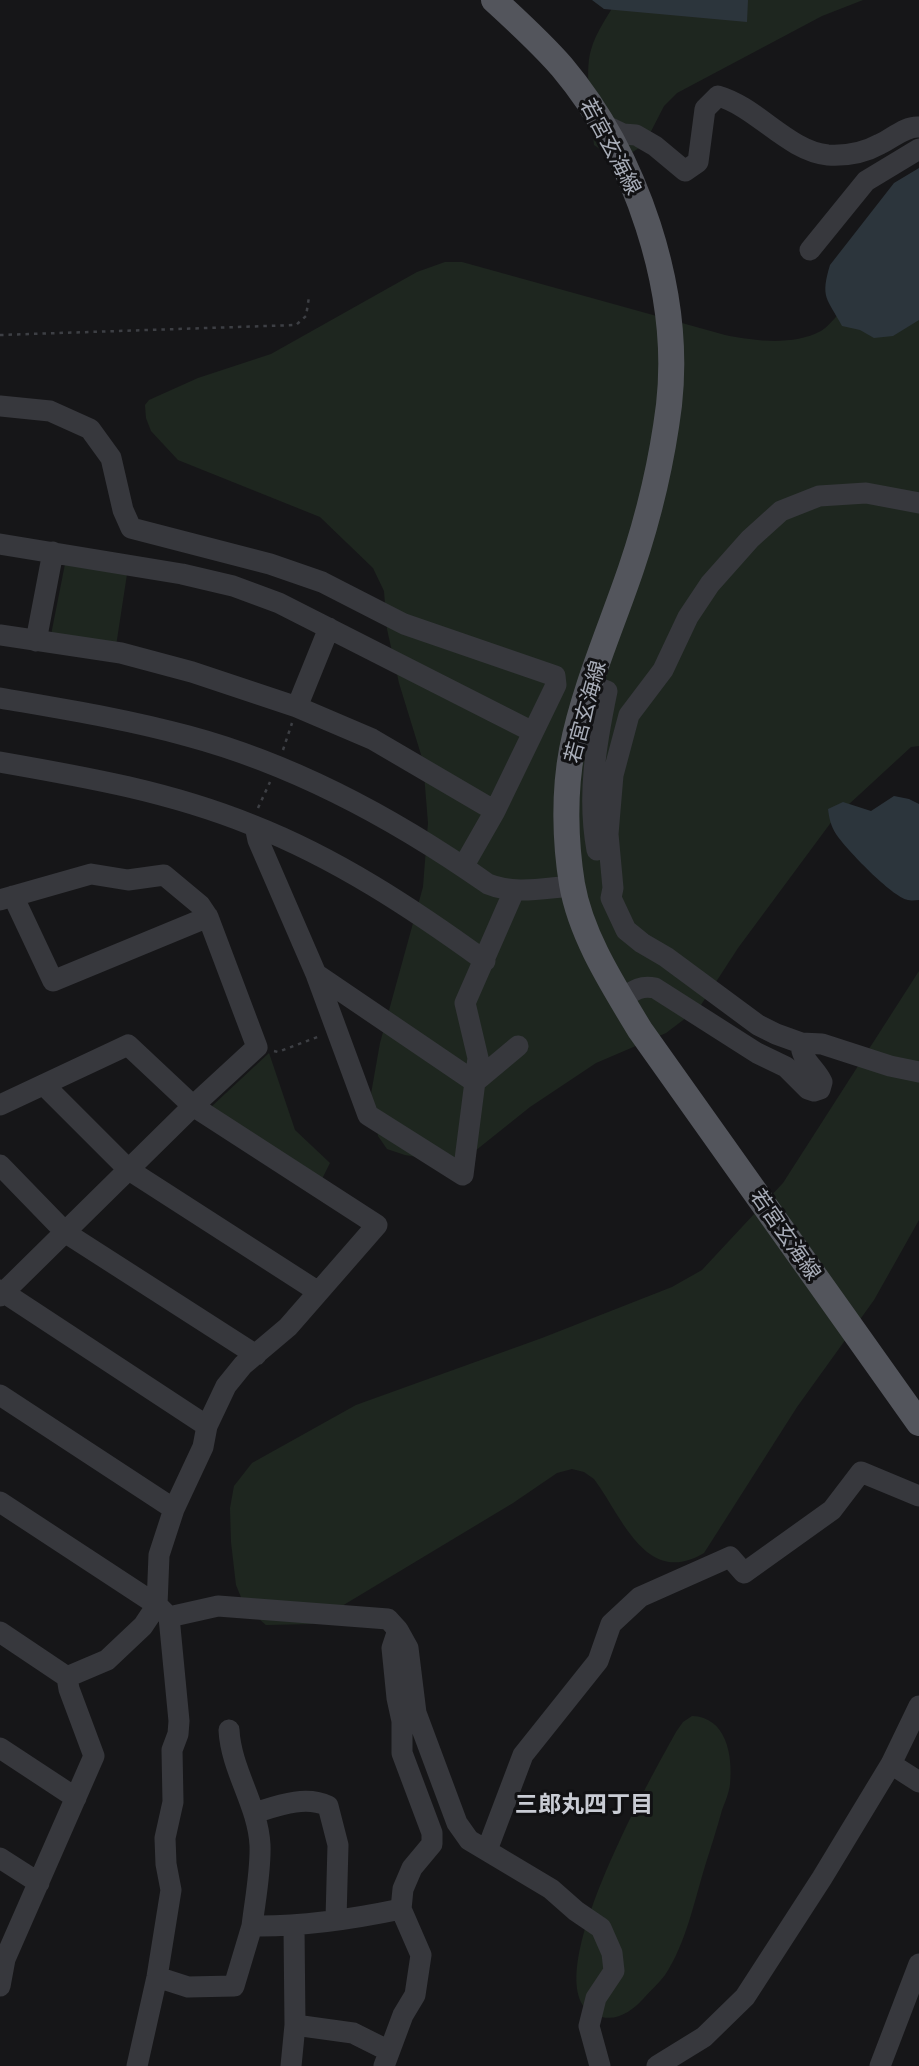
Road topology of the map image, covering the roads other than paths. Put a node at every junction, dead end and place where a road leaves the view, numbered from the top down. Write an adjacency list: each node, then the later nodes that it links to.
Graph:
1 (494, 0): 2 (main road, 若宮玄海線)
2 (602, 124): 3 (street); 13 (main road, 若宮玄海線)
3 (919, 127)
4 (919, 149): 5 (street)
5 (810, 250)
6 (0, 406): 16 (street)
7 (919, 503): 24 (street)
8 (0, 544): 9 (street)
9 (52, 552): 10 (street); 12 (street)
10 (328, 628): 15 (street); 16 (street)
11 (0, 635): 12 (street)
12 (36, 641): 15 (street)
13 (591, 685): 21 (main road, 若宮玄海線); 24 (street)
14 (0, 698): 20 (street)
15 (297, 706): 18 (street)
16 (533, 732): 18 (street)
17 (0, 762): 19 (street)
18 (495, 811): 20 (street)
19 (253, 825): 26 (street); 27 (street)
20 (463, 867): 22 (street)
21 (572, 886): 22 (street); 28 (main road, 若宮玄海線)
22 (514, 891): 26 (street)
23 (6, 898): 25 (street); 25 (street)
24 (611, 898): 29 (street)
25 (208, 917): 35 (street)
26 (485, 961): 32 (street)
27 (316, 974): 32 (street); 32 (street)
28 (621, 999): 29 (street); 43 (main road, 若宮玄海線)
29 (801, 1043): 31 (street)
30 (518, 1046): 32 (street)
31 (919, 1072)
32 (475, 1082)
33 (45, 1086): 34 (street); 35 (street); 37 (street)
34 (0, 1105)
35 (193, 1106): 37 (street); 39 (street)
36 (0, 1166): 38 (street)
37 (129, 1170): 38 (street); 39 (street)
38 (66, 1233): 40 (street); 41 (street)
39 (317, 1292): 41 (street)
40 (1, 1293): 44 (street)
41 (256, 1355): 44 (street)
42 (0, 1395): 47 (street)
43 (919, 1423)
44 (207, 1426): 47 (street)
45 (919, 1496): 59 (street)
46 (0, 1502): 48 (street)
47 (174, 1509): 48 (street)
48 (163, 1611): 49 (street); 51 (street); 68 (street)
49 (398, 1630): 59 (street); 62 (street)
50 (0, 1632): 51 (street)
51 (67, 1677): 57 (street)
52 (919, 1706): 55 (street)
53 (229, 1730): 58 (street)
54 (0, 1748): 57 (street)
55 (891, 1764): 56 (street); 74 (street)
56 (919, 1782)
57 (76, 1798): 61 (street)
58 (254, 1813): 63 (street); 64 (street)
59 (487, 1850): 73 (street)
60 (0, 1858): 61 (street)
61 (39, 1883): 67 (street)
62 (401, 1909): 63 (street); 70 (street)
63 (336, 1919): 65 (street)
64 (253, 1926): 65 (street); 68 (street)
65 (294, 1927): 69 (street)
66 (919, 1964): 75 (street)
67 (1, 1977)
68 (157, 1977): 71 (street)
69 (295, 2025): 70 (street); 72 (street)
70 (386, 2058)
71 (137, 2066)
72 (291, 2066)
73 (600, 2066)
74 (657, 2066)
75 (880, 2066)

